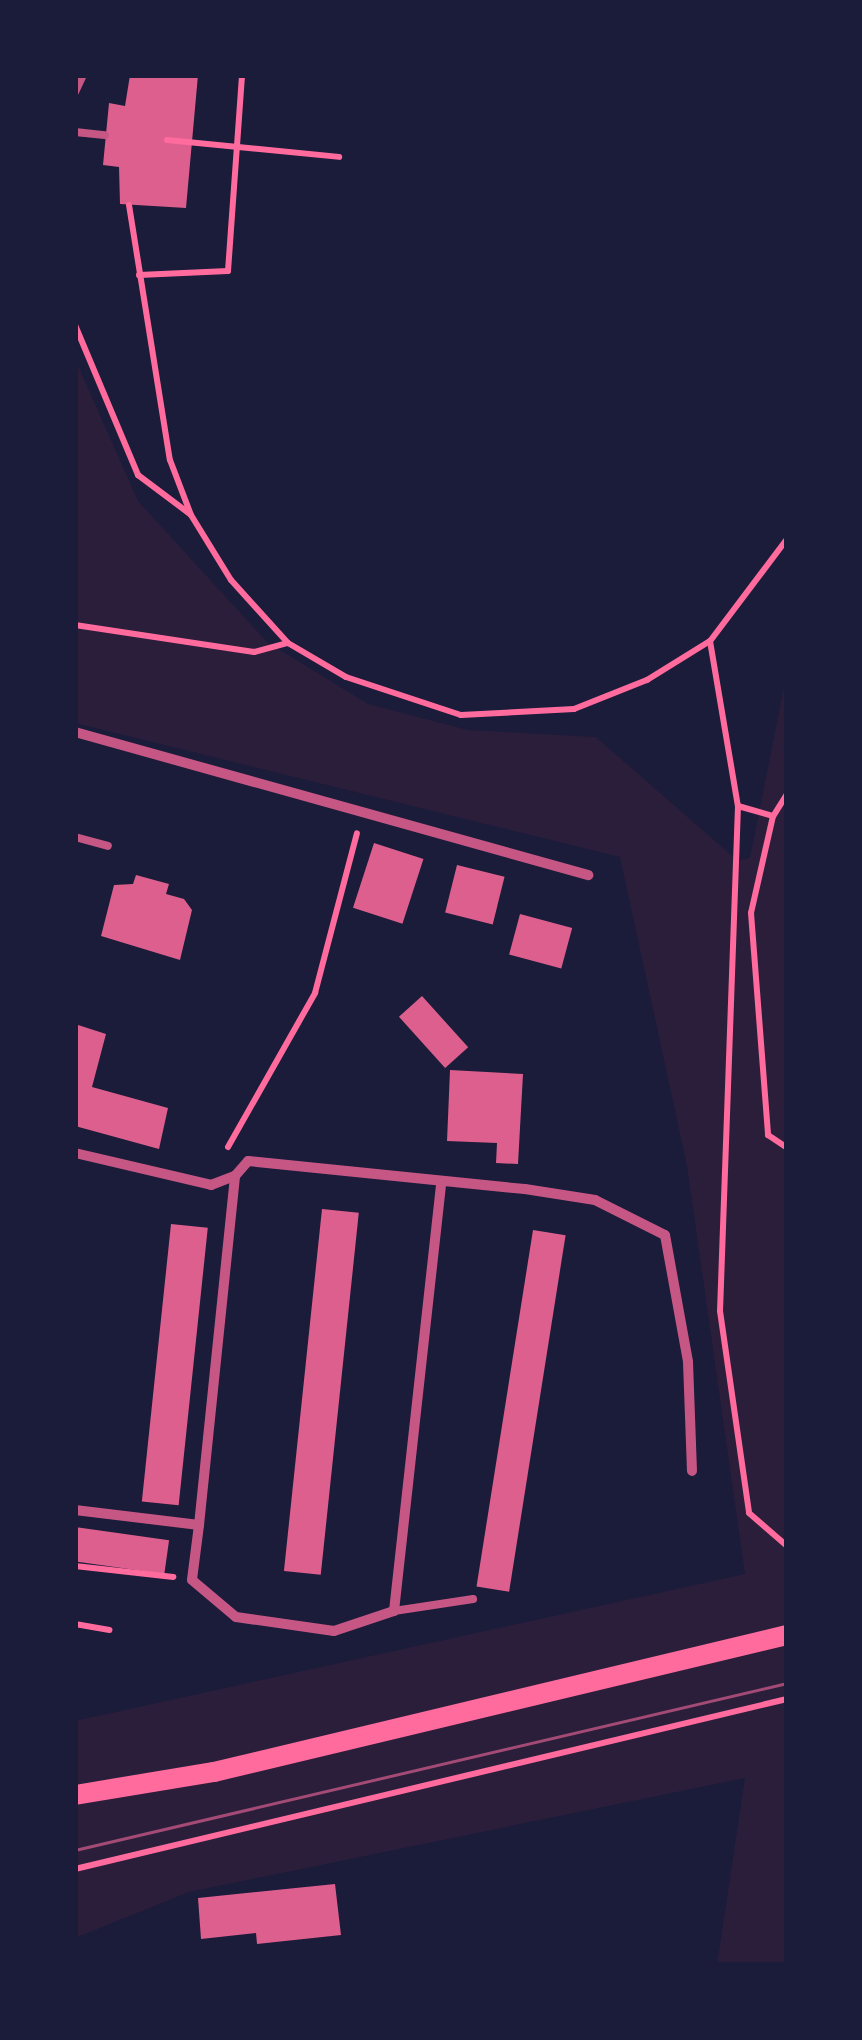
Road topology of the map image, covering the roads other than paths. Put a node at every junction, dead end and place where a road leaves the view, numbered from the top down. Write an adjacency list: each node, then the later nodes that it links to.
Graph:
1 (83, 75): 2 (lane)
2 (75, 92)
3 (75, 132): 4 (lane)
4 (106, 135)
5 (75, 732): 8 (street)
6 (75, 838): 7 (lane)
7 (108, 846)
8 (588, 875)
9 (75, 1154): 10 (street)
10 (235, 1176): 11 (street); 14 (street)
11 (441, 1183): 12 (street); 16 (street)
12 (692, 1472)
13 (75, 1510): 14 (street)
14 (199, 1524): 16 (street)
15 (474, 1598): 16 (lane)
16 (394, 1610)
17 (787, 1635): 18 (main road)
18 (75, 1795)

